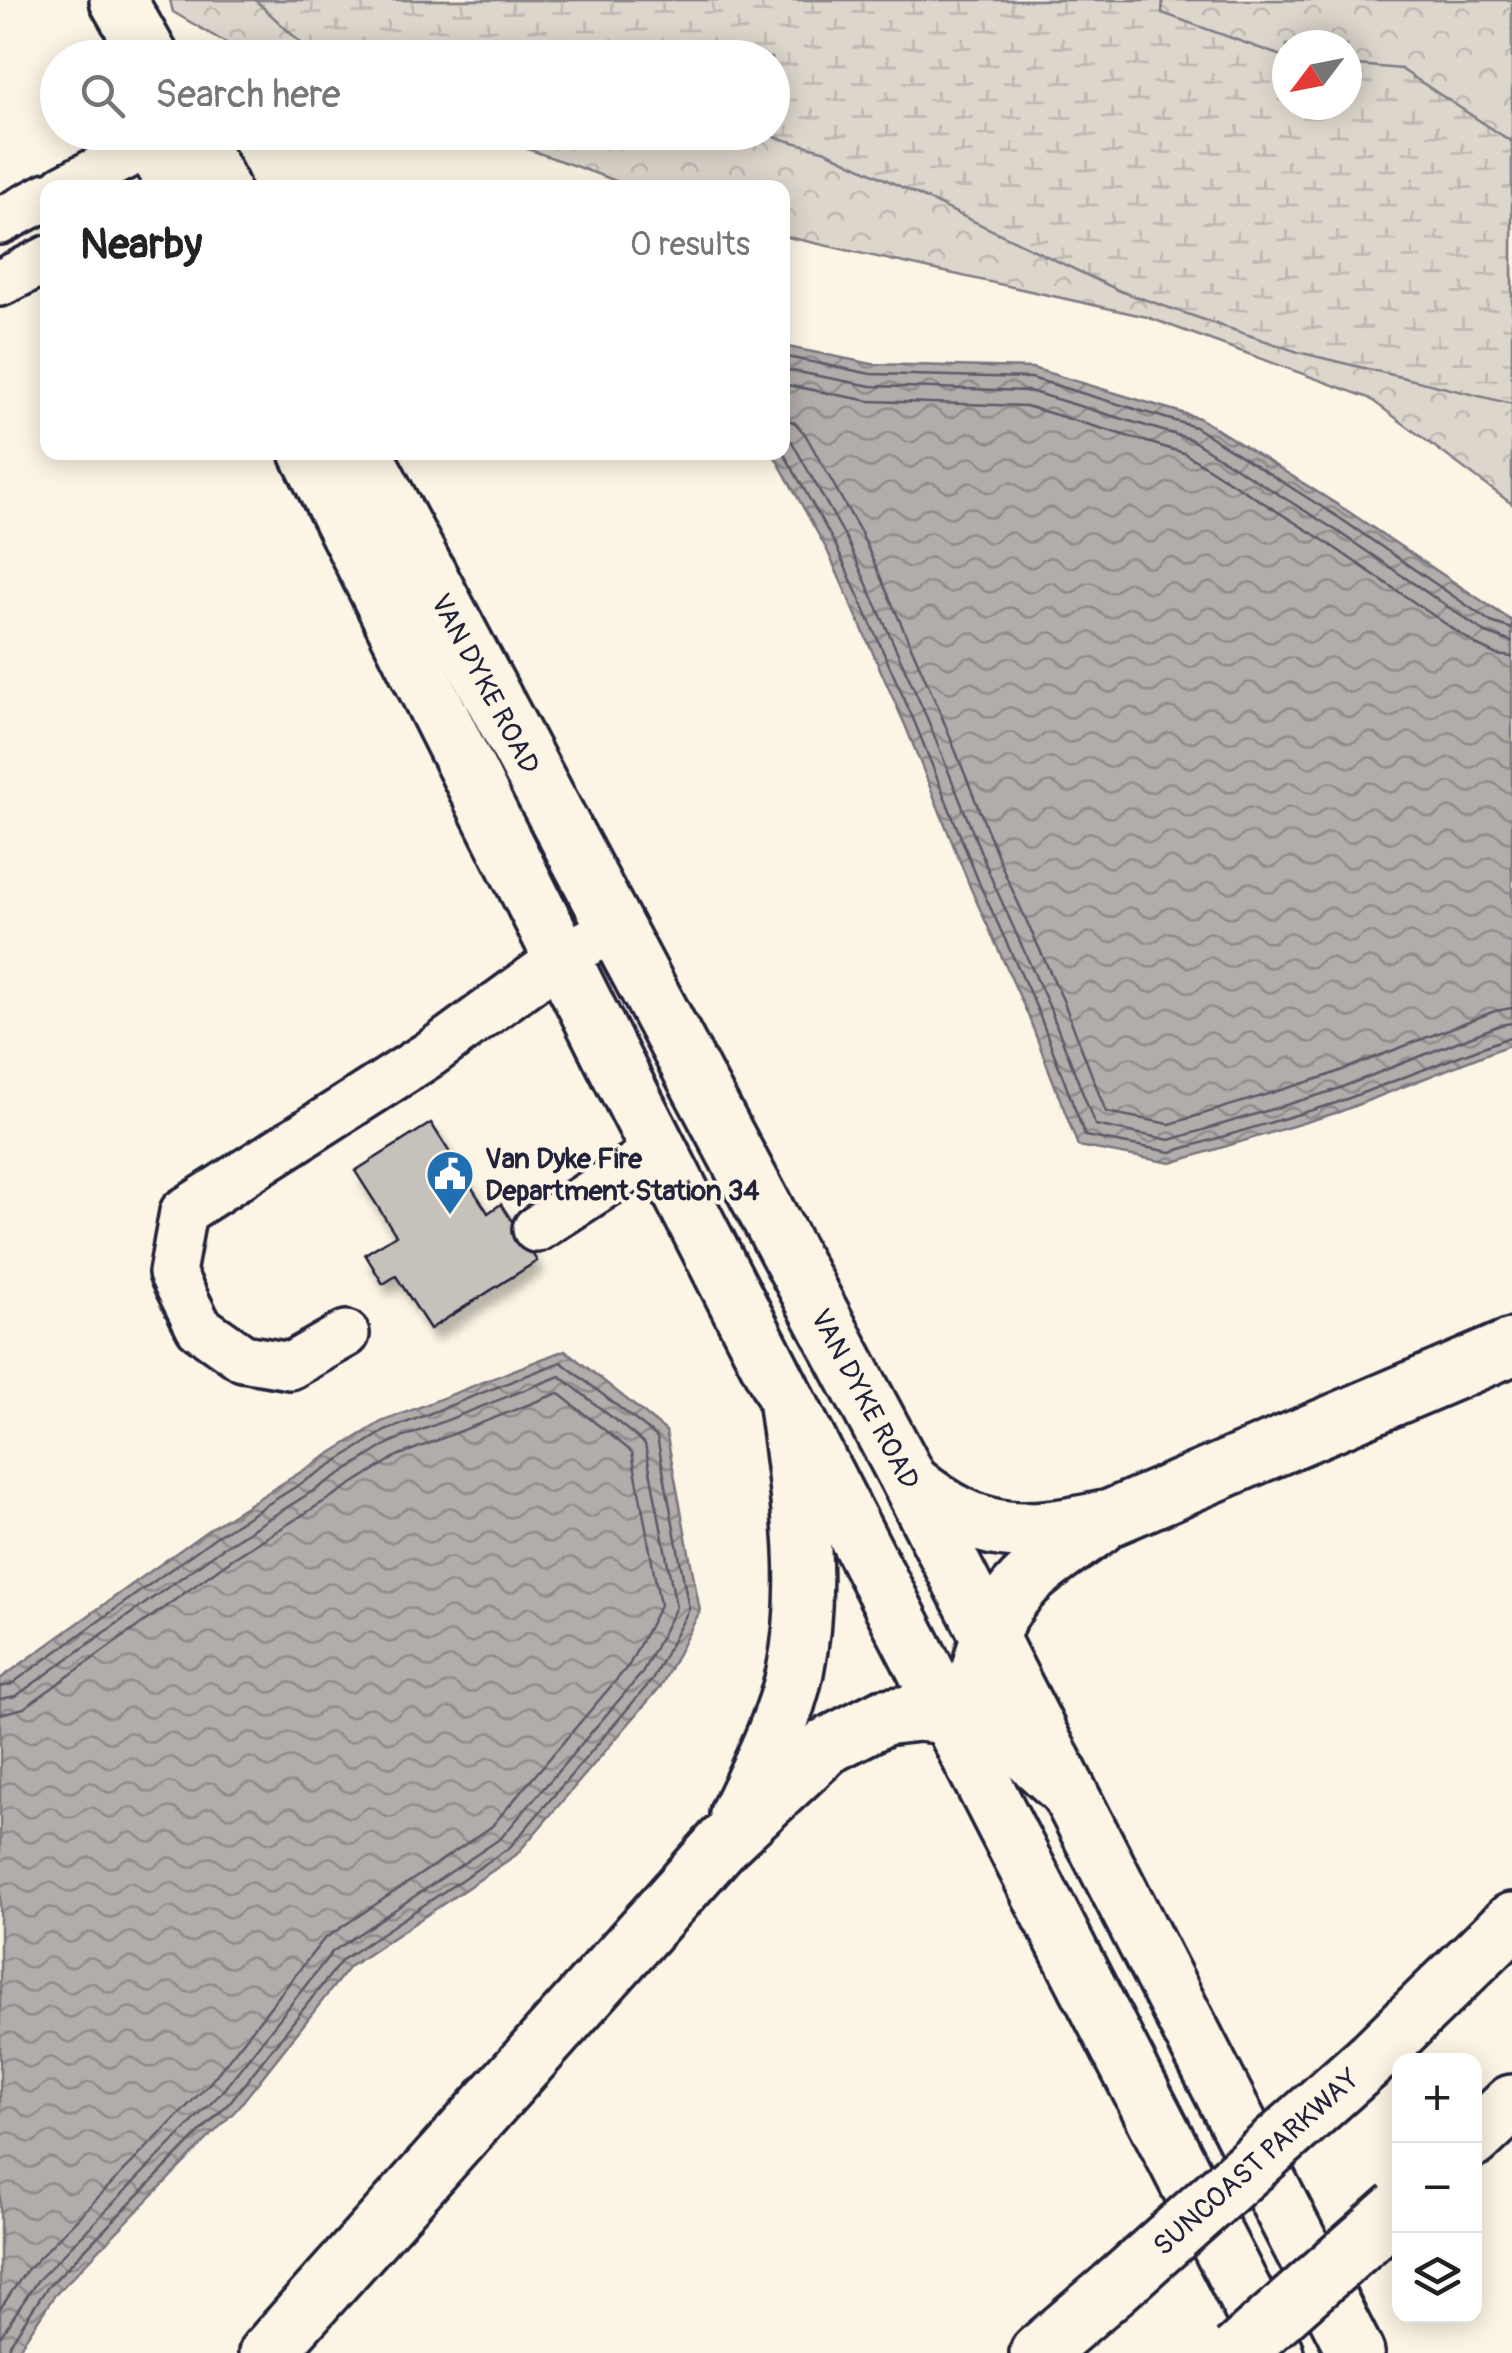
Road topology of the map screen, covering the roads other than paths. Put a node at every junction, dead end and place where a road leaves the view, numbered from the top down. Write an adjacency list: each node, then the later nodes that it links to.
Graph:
1 (86, 0): 3 (main road)
2 (118, 0): 4 (main road)
3 (103, 40)
4 (141, 40)
5 (182, 160): 6 (street)
6 (98, 180)
7 (40, 200): 8 (street)
8 (0, 220)
9 (40, 263): 10 (street)
10 (0, 283)
11 (312, 460): 14 (main road, VAN DYKE ROAD)
12 (367, 460): 13 (main road, VAN DYKE ROAD)
13 (616, 927): 14 (street); 20 (main road, VAN DYKE ROAD)
14 (562, 958): 15 (main road, VAN DYKE ROAD); 17 (street)
15 (659, 1150): 16 (street); 19 (main road, VAN DYKE ROAD)
16 (536, 1229)
17 (346, 1334)
18 (1512, 1348): 21 (main road)
19 (786, 1398): 23 (main road, VAN DYKE ROAD); 25 (main road)
20 (910, 1482): 21 (main road); 22 (main road, VAN DYKE ROAD)
21 (1110, 1518): 22 (main road)
22 (990, 1638): 23 (main road); 24 (main road, VAN DYKE ROAD)
23 (965, 1733): 24 (main road); 25 (main road); 33 (main road, VAN DYKE ROAD)
24 (1068, 1791): 34 (main road, VAN DYKE ROAD)
25 (723, 1843): 30 (main road)
26 (1512, 1922): 31 (main road, SUNCOAST PARKWAY, bridge)
27 (1512, 2103): 28 (main road)
28 (1482, 2131)
29 (1392, 2215): 32 (main road, bridge)
30 (267, 2353)
31 (1038, 2353)
32 (1236, 2353)
33 (1275, 2353)
34 (1356, 2353)

